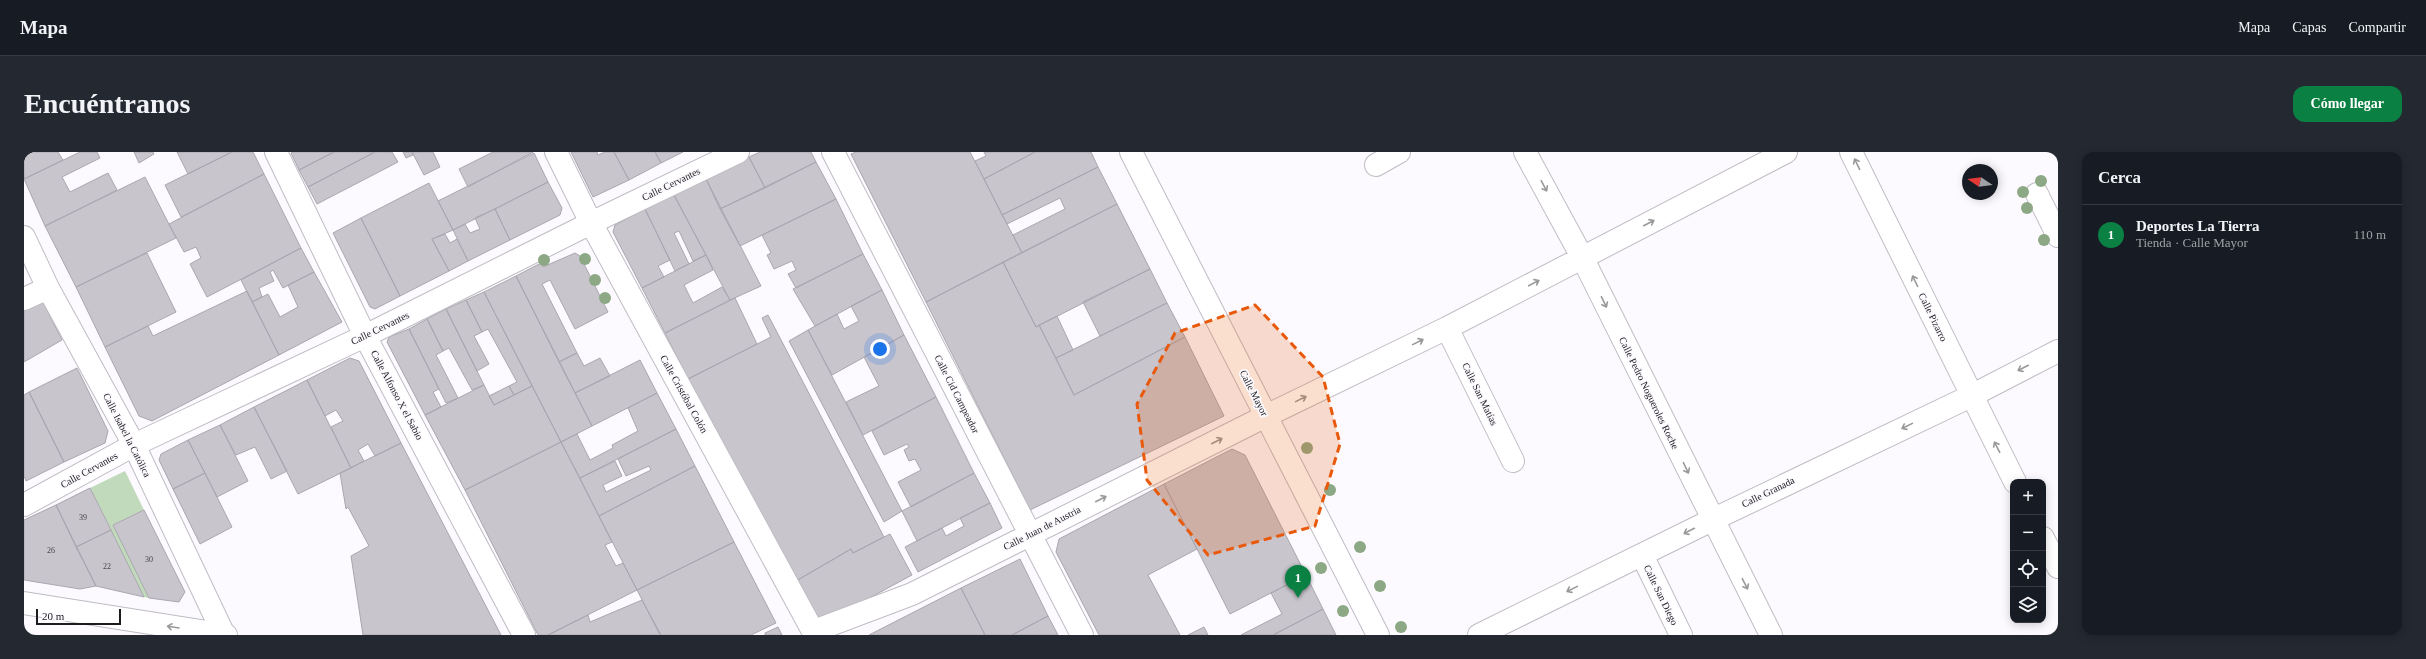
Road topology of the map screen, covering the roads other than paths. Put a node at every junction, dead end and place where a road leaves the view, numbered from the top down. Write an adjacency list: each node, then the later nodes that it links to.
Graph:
1 (276, 152): 19 (street, Calle Alfonso X el Sabio)
2 (556, 152): 12 (street, Calle Cristóbal Colón)
3 (738, 152): 12 (street, Calle Cervantes)
4 (833, 152): 28 (street, Calle Cid Campeador)
5 (1131, 152): 22 (street, Calle Mayor)
6 (1399, 152): 10 (street)
7 (1525, 152): 15 (street, Calle Pedro Nogueroles Roche, one-way to 15)
8 (1786, 152): 15 (street, Calle Juan de Austria, one-way to 8)
9 (1851, 152): 21 (street, Calle Pizarro, one-way to 9)
10 (1376, 164)
11 (2037, 194): 13 (street)
12 (591, 223): 19 (street, Calle Cervantes); 33 (street, Calle Cristóbal Colón)
13 (2058, 236)
14 (24, 237): 16 (street, Calle Isabel la Católica)
15 (1582, 257): 18 (street, Calle Juan de Austria, one-way to 15); 27 (street, Calle Pedro Nogueroles Roche, one-way to 27)
16 (48, 288): 17 (street); 23 (street, Calle Isabel la Católica)
17 (24, 299)
18 (1447, 328): 22 (street, Calle Juan de Austria, one-way to 18); 24 (street, Calle San Matías)
19 (365, 336): 23 (street, Calle Cervantes); 35 (street, Calle Alfonso X el Sabio)
20 (2058, 350): 21 (street, Calle Granada, one-way to 21)
21 (1971, 396): 25 (street, Calle Pizarro, one-way to 21); 27 (street, Calle Granada, one-way to 27)
22 (1266, 416): 28 (street, Calle Juan de Austria, one-way to 22); 37 (street, Calle Mayor)
23 (134, 445): 26 (street, Calle Cervantes); 34 (street, Calle Isabel la Católica)
24 (1513, 460)
25 (2013, 479)
26 (24, 505)
27 (1712, 520): 30 (street, Calle Granada, one-way to 30); 40 (street, Calle Pedro Nogueroles Roche, one-way to 40)
28 (1029, 535): 33 (street, Calle Juan de Austria); 36 (street, Calle Cid Campeador)
29 (2046, 544): 31 (street)
30 (1642, 555): 38 (street, Calle Granada, one-way to 38); 39 (street, Calle San Diego)
31 (2058, 567)
32 (24, 603): 34 (street, one-way to 32)
33 (815, 633)
34 (225, 635)
35 (524, 635)
36 (1082, 635)
37 (1378, 635)
38 (1479, 635)
39 (1681, 635)
40 (1770, 635)

